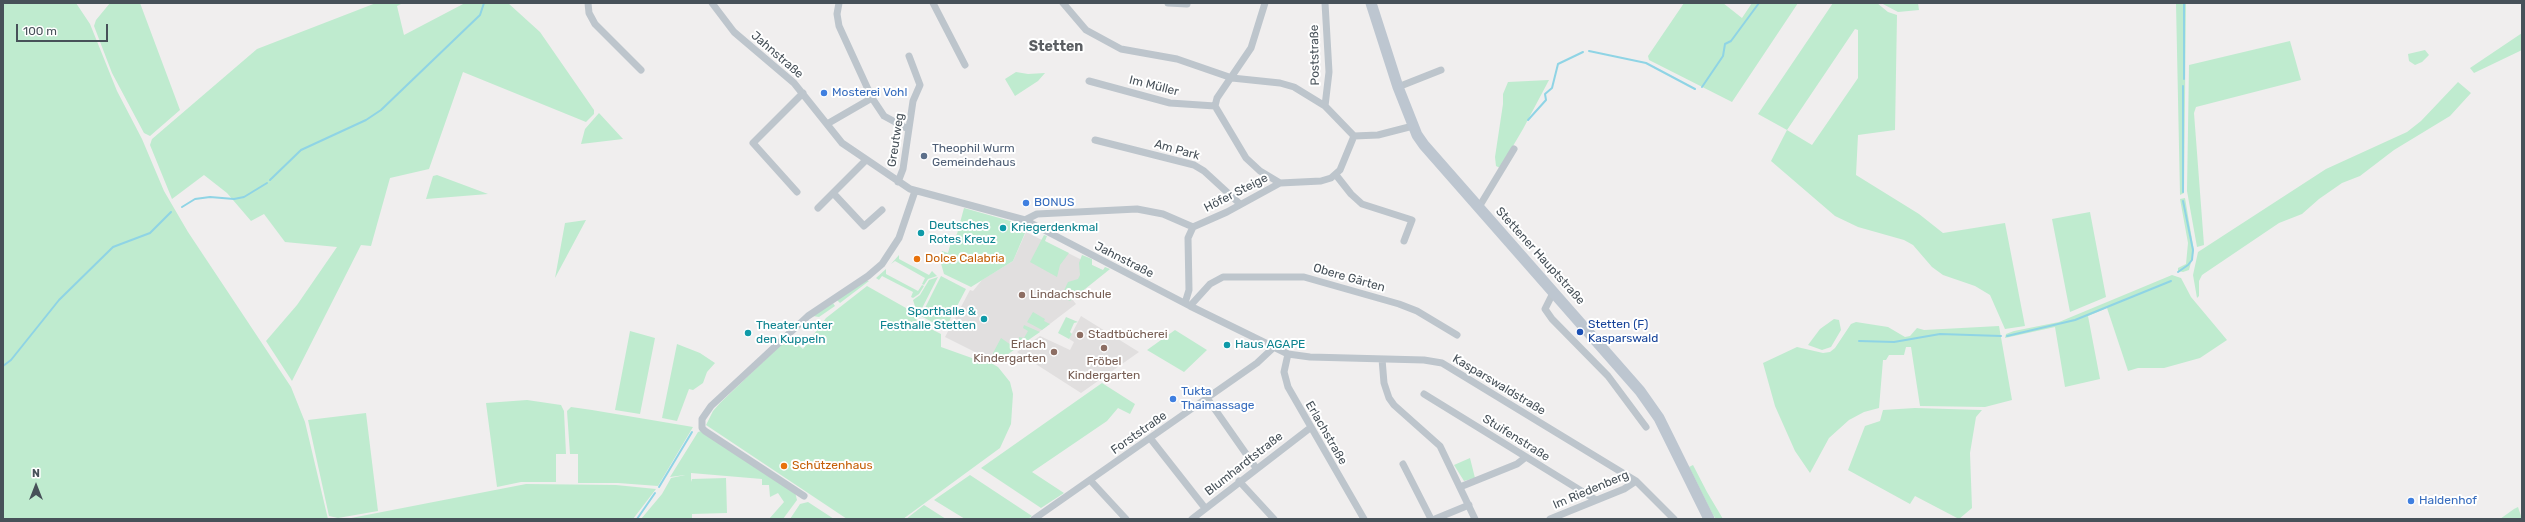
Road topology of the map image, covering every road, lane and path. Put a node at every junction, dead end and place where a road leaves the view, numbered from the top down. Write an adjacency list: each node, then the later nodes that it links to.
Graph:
1 (588, 3): 13 (street)
2 (712, 3): 18 (street, Jahnstraße)
3 (839, 3): 19 (street)
4 (933, 3): 12 (street)
5 (1063, 3): 15 (street)
6 (1168, 3): 10 (street)
7 (1265, 3): 15 (street)
8 (1325, 3): 21 (street, Poststraße)
9 (1371, 3): 17 (street, Stettener Hauptstraße)
10 (1187, 4)
11 (909, 56): 24 (street, Greutweg)
12 (965, 66)
13 (641, 70)
14 (1441, 70): 17 (street)
15 (1232, 78): 20 (street); 21 (street)
16 (1089, 81): 20 (street, Im Müller)
17 (1398, 87): 23 (street, Stettener Hauptstraße)
18 (803, 93): 22 (street, Jahnstraße); 33 (street)
19 (872, 98): 22 (street); 24 (street)
20 (1215, 106): 31 (street)
21 (1325, 106): 25 (street)
22 (827, 124): 28 (street, Jahnstraße)
23 (1413, 126): 25 (street); 36 (street, Stettener Hauptstraße)
24 (908, 130): 30 (street, Greutweg)
25 (1354, 136): 29 (street)
26 (1095, 140): 35 (street, Am Park)
27 (1514, 149): 36 (street)
28 (866, 160): 30 (street, Jahnstraße); 34 (street)
29 (1336, 175): 31 (street, Höfer Steige); 41 (street)
30 (898, 182): 32 (street, Jahnstraße)
31 (1280, 183): 35 (street, Höfer Steige)
32 (916, 191): 39 (street, Jahnstraße); 60 (street)
33 (797, 192)
34 (834, 194): 37 (street); 38 (street)
35 (1240, 204): 40 (street, Höfer Steige)
36 (1479, 207): 42 (street, Stettener Hauptstraße)
37 (818, 208)
38 (882, 210)
39 (1024, 220): 40 (street); 43 (street, Jahnstraße)
40 (1193, 227): 43 (street)
41 (1404, 241)
42 (1554, 292): 50 (street); 74 (street, Stettener Hauptstraße)
43 (1187, 305): 44 (street, Obere Gärten); 45 (street, Jahnstraße)
44 (1457, 335)
45 (1273, 348): 46 (street, Jahnstraße); 49 (street, Forststraße)
46 (1288, 354): 47 (street, Kasparswaldstraße); 51 (street, Erlachstraße)
47 (1382, 359): 58 (street, Kasparswaldstraße); 59 (street)
48 (1424, 394): 53 (street, Stuifenstraße)
49 (1206, 398): 52 (street, Forststraße); 55 (street)
50 (1646, 427)
51 (1310, 428): 55 (street, Blumhardtstraße); 68 (street, Erlachstraße)
52 (1150, 438): 56 (street, Forststraße); 63 (street)
53 (1526, 457): 59 (street); 61 (street, Stuifenstraße)
54 (1403, 464): 69 (street)
55 (1256, 468): 57 (street, Blumhardtstraße)
56 (1090, 480): 64 (street, Forststraße); 65 (street)
57 (1240, 481): 63 (street, Blumhardtstraße); 67 (street)
58 (1636, 481): 61 (street, Im Riedenberg); 73 (street, Im Riedenberg)
59 (1460, 487): 62 (street)
60 (804, 496)
61 (1596, 500): 72 (street, Im Riedenberg)
62 (1469, 505): 70 (street); 71 (street)
63 (1205, 508): 66 (street, Blumhardtstraße)
64 (1034, 519)
65 (1126, 519)
66 (1192, 519)
67 (1274, 519)
68 (1364, 519)
69 (1431, 519)
70 (1435, 519)
71 (1475, 519)
72 (1550, 519)
73 (1674, 519)
74 (1709, 519)

